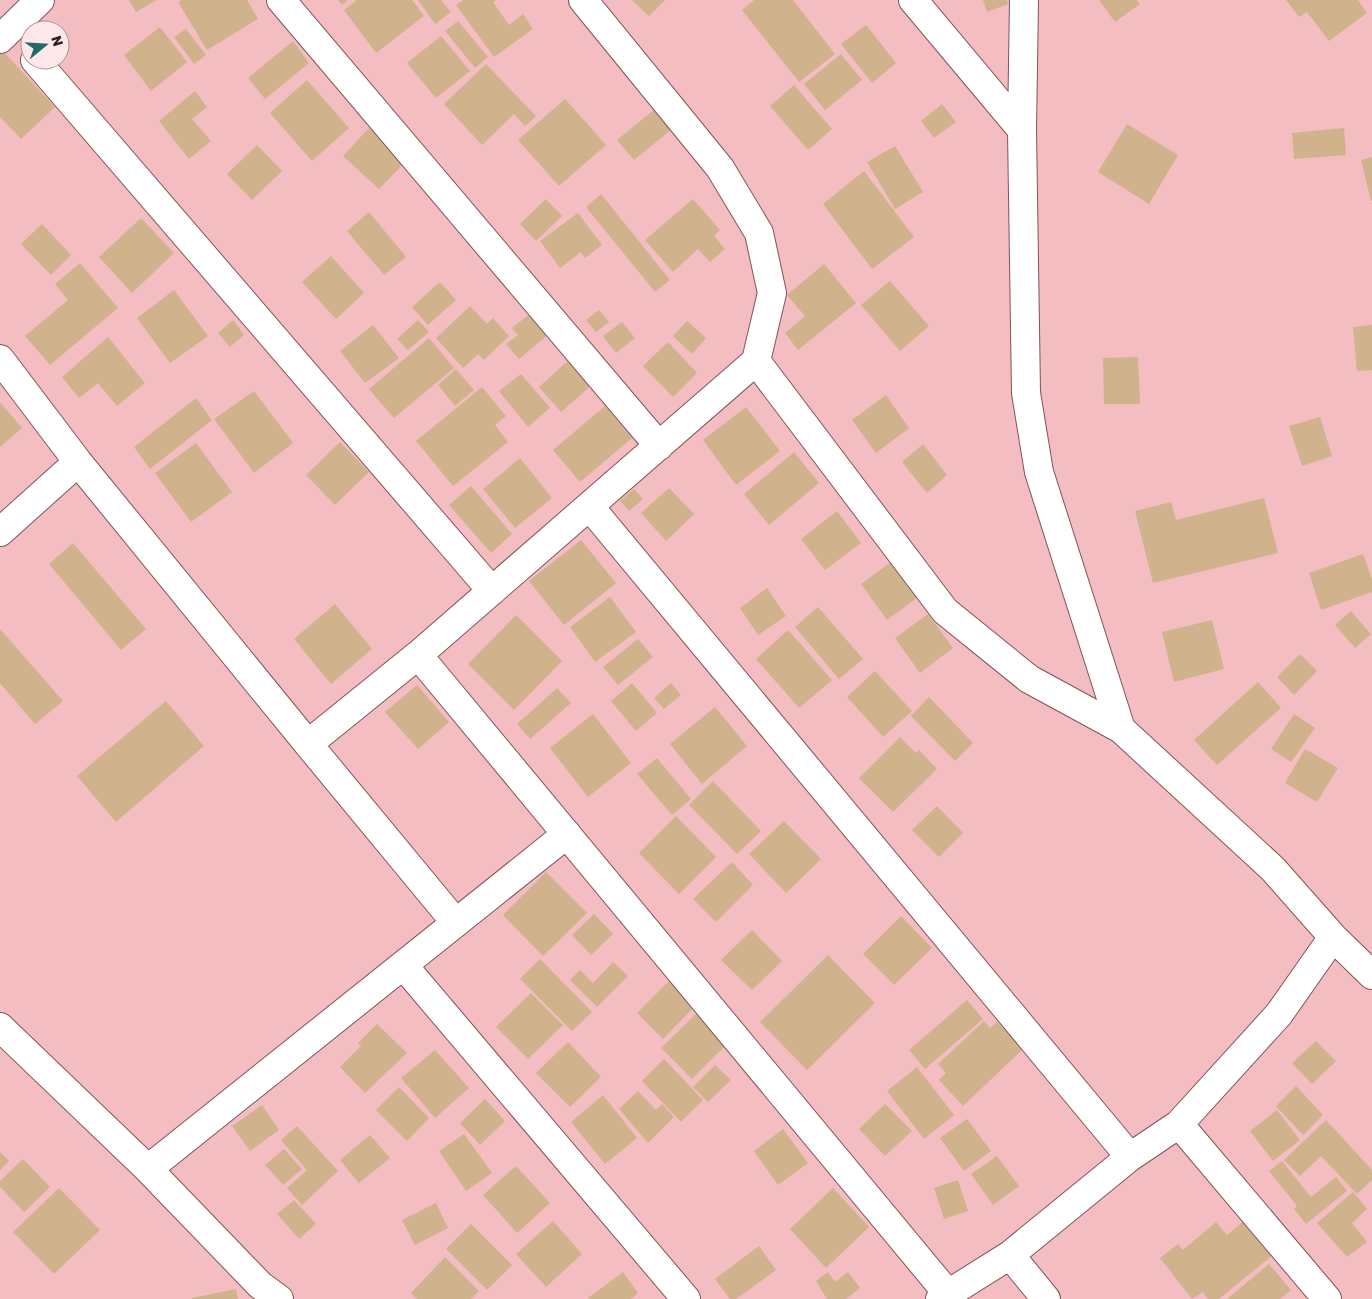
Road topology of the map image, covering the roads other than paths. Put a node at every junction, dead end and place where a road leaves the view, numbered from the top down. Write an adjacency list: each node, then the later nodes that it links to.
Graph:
1 (40, 0): 6 (street)
2 (281, 0): 12 (street)
3 (583, 0): 11 (street)
4 (913, 0): 9 (street)
5 (1024, 0): 9 (street)
6 (5, 35): 7 (street)
7 (20, 46)
8 (44, 70): 16 (street)
9 (1022, 130): 18 (street)
10 (0, 359): 13 (street)
11 (756, 361): 12 (street); 18 (street)
12 (659, 446): 14 (street)
13 (78, 462): 15 (street); 19 (street)
14 (590, 507): 16 (street); 27 (street)
15 (0, 532)
16 (492, 591): 17 (street)
17 (418, 655): 19 (street); 20 (street)
18 (1121, 729): 22 (street)
19 (308, 744): 21 (street)
20 (567, 834): 21 (street); 31 (street)
21 (456, 923): 23 (street)
22 (1333, 937): 24 (street); 26 (street)
23 (403, 965): 28 (street); 32 (street)
24 (1372, 975)
25 (0, 1027): 28 (street)
26 (1179, 1124): 27 (street); 34 (street)
27 (1130, 1157): 29 (street)
28 (148, 1169): 30 (street)
29 (1010, 1254): 31 (street); 33 (street)
30 (267, 1294)
31 (944, 1296)
32 (686, 1299)
33 (1046, 1299)
34 (1327, 1299)

